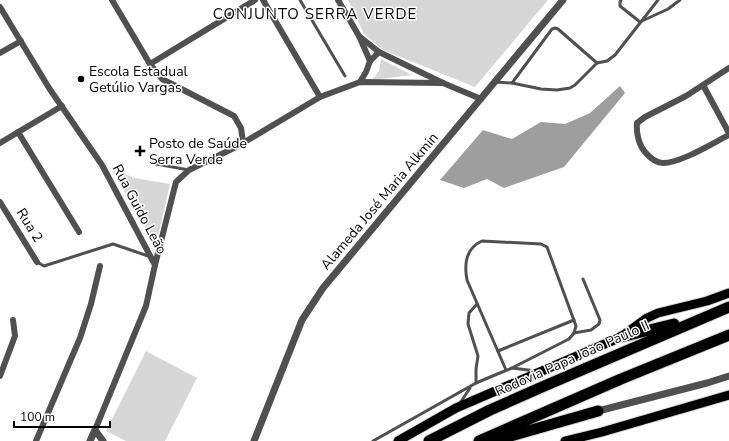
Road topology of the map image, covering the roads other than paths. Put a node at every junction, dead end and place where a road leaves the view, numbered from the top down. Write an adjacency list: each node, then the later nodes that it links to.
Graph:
1 (112, 0): 18 (street)
2 (255, 0): 18 (street)
3 (263, 0): 28 (street)
4 (300, 0): 21 (lane)
5 (338, 0): 12 (street)
6 (563, 0): 24 (street, Alameda José Maria Alkmin)
7 (621, 0): 11 (lane)
8 (658, 0): 11 (lane)
9 (680, 0): 11 (lane)
10 (0, 7): 13 (street, Rua Guido Leão)
11 (640, 22): 17 (lane)
12 (360, 36): 14 (street); 16 (street)
13 (21, 41): 15 (street); 30 (street, Rua Guido Leão)
14 (379, 52): 16 (street); 20 (street)
15 (0, 53)
16 (370, 61): 22 (street)
17 (597, 63): 26 (lane); 26 (lane)
18 (150, 64): 33 (street)
19 (729, 68): 27 (street)
20 (417, 70): 23 (street); 25 (street)
21 (344, 76)
22 (360, 82): 23 (street); 28 (street)
23 (412, 82): 25 (street)
24 (495, 82): 26 (lane); 29 (street, Alameda José Maria Alkmin)
25 (443, 83): 29 (street)
26 (512, 83)
27 (703, 85): 32 (street); 32 (street)
28 (320, 97): 33 (street)
29 (481, 99): 68 (street, Alameda José Maria Alkmin)
30 (62, 106): 31 (street); 39 (street, Rua Guido Leão)
31 (18, 132): 34 (street); 38 (street)
32 (729, 134)
33 (243, 142): 36 (street)
34 (0, 143)
35 (156, 164): 36 (lane)
36 (189, 170): 41 (street)
37 (0, 202): 40 (street, Rua 2)
38 (79, 232)
39 (150, 257): 40 (lane); 41 (street, Rua Guido Leão)
40 (37, 262)
41 (155, 265): 64 (street, Rua Guido Leão)
42 (100, 266): 65 (street)
43 (583, 279): 50 (lane)
44 (729, 293): 52 (main road)
45 (477, 304): 49 (lane); 53 (lane); 59 (lane)
46 (729, 306): 47 (highway, Rodovia Papa João Paulo II)
47 (710, 315): 52 (highway); 71 (highway, Rodovia Papa João Paulo II)
48 (13, 320): 57 (street)
49 (574, 320): 50 (lane); 53 (lane)
50 (574, 333): 54 (lane)
51 (729, 335): 72 (highway)
52 (621, 337): 56 (main road)
53 (498, 351): 55 (lane)
54 (512, 368): 55 (lane); 56 (lane)
55 (506, 370): 59 (lane)
56 (540, 371): 62 (main road)
57 (0, 376)
58 (729, 376): 63 (street)
59 (476, 383): 60 (lane)
60 (471, 386): 62 (lane); 69 (lane)
61 (729, 395): 74 (main road)
62 (456, 408): 70 (main road)
63 (598, 411): 73 (highway)
64 (96, 430): 66 (street, Rua Guido Leão); 67 (street)
65 (36, 441)
66 (90, 441)
67 (103, 441)
68 (254, 441)
69 (373, 441)
70 (398, 441)
71 (429, 441)
72 (479, 441)
73 (493, 441)
74 (565, 441)

